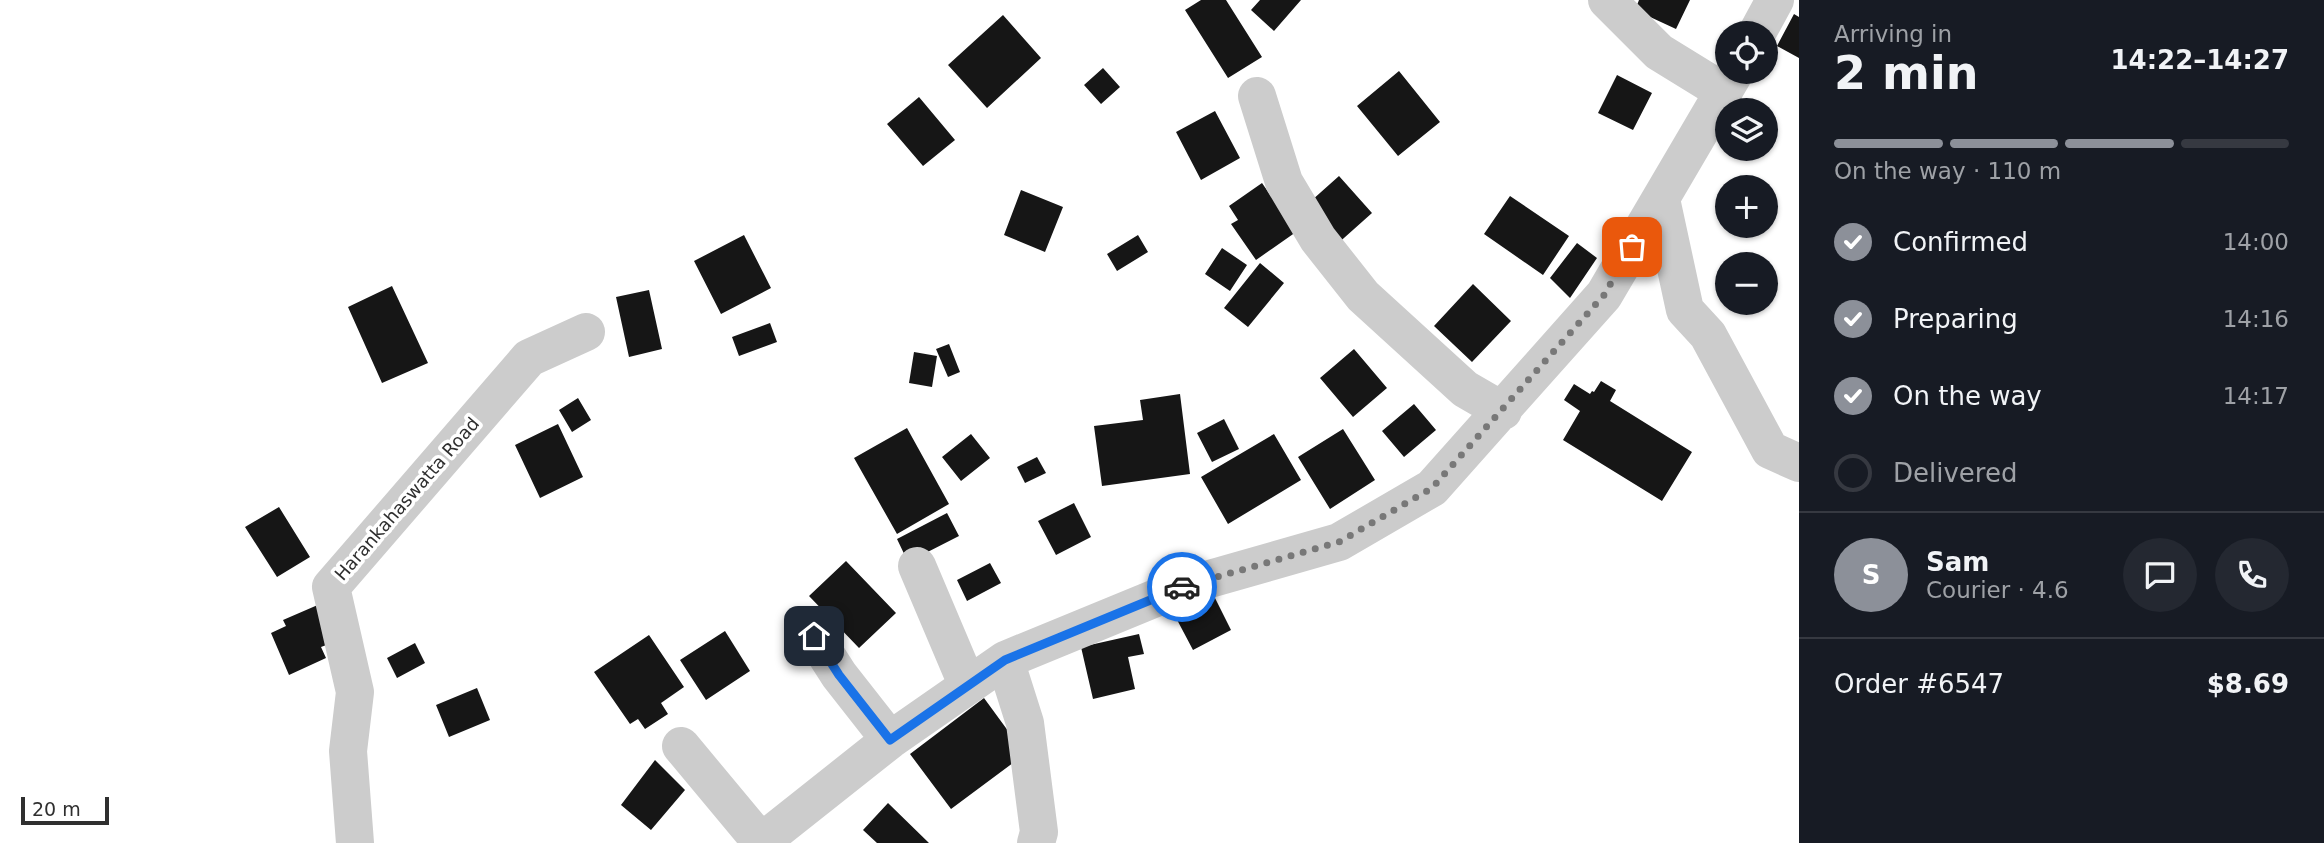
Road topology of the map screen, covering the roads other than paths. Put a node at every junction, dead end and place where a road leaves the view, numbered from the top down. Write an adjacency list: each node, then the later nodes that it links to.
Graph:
1 (1607, 0): 4 (street)
2 (1775, 0): 3 (street)
3 (1763, 21)
4 (1715, 76)
5 (1728, 84): 7 (street)
6 (1256, 96): 9 (street)
7 (1661, 199): 9 (street); 10 (street)
8 (586, 332): 18 (street, Harankahaswatta Road)
9 (1503, 411): 13 (street)
10 (1799, 463)
11 (917, 566): 14 (street)
12 (814, 636): 15 (street)
13 (1005, 660): 14 (street); 19 (street)
14 (967, 684): 15 (street)
15 (890, 740): 17 (street)
16 (681, 746): 17 (street)
17 (761, 842)
18 (355, 843)
19 (1036, 843)

